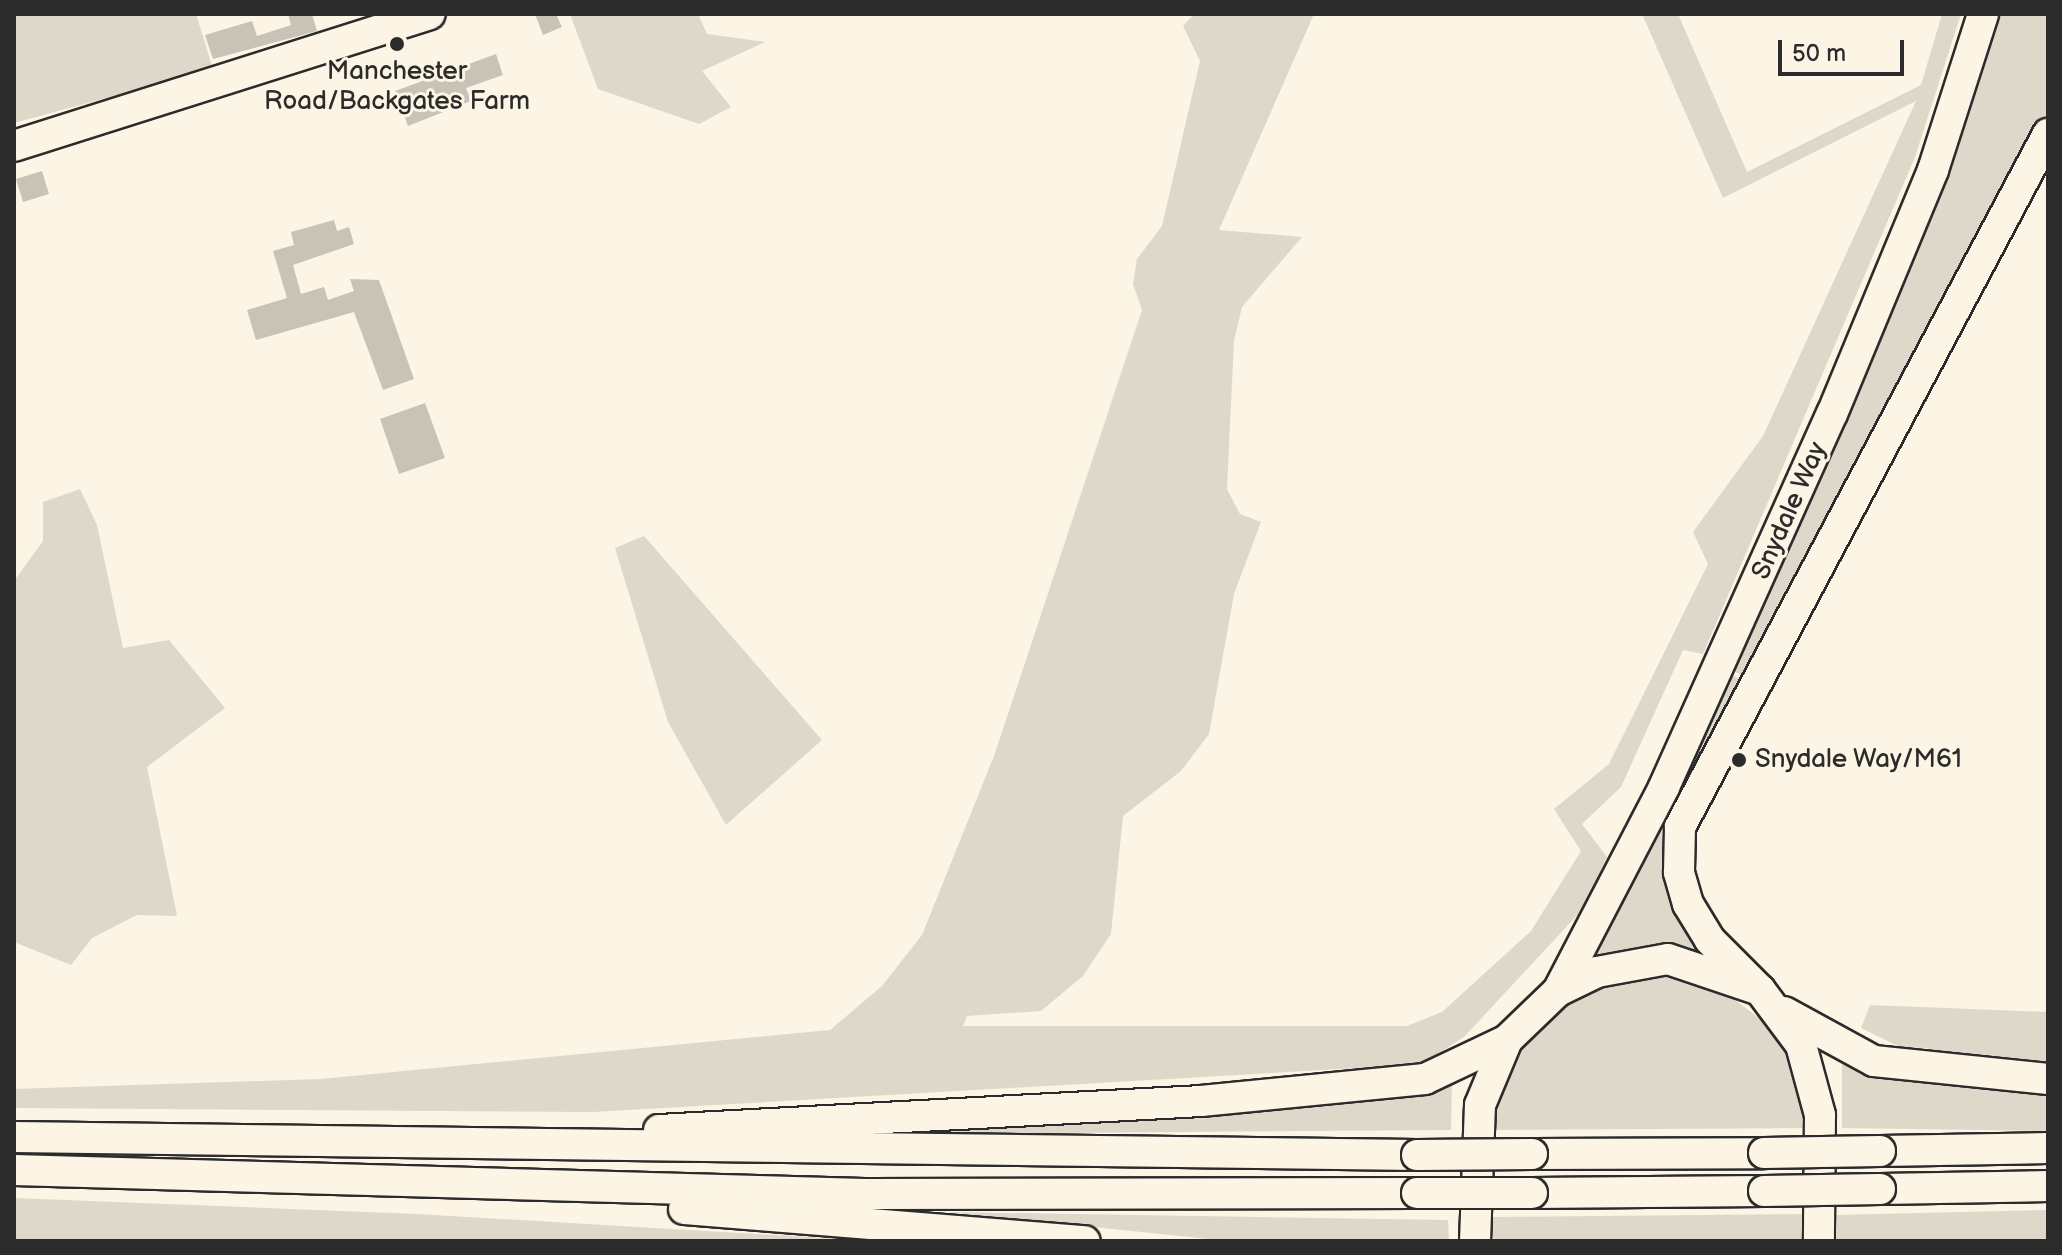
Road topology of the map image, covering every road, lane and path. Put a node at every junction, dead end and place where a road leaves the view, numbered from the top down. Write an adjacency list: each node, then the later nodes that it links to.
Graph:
1 (430, 14): 4 (highway)
2 (1983, 14): 5 (highway, Snydale Way)
3 (2048, 134): 7 (highway, Snydale Way)
4 (14, 146)
5 (1602, 912): 6 (highway, Snydale Way); 10 (highway)
6 (1558, 991): 7 (highway); 8 (highway)
7 (1770, 1000): 9 (highway); 19 (highway)
8 (1507, 1040): 10 (highway); 18 (highway)
9 (2048, 1079)
10 (1403, 1080): 12 (highway)
11 (14, 1137): 12 (highway)
12 (393, 1141): 13 (highway, bridge)
13 (2048, 1148)
14 (14, 1170): 15 (highway)
15 (69, 1170): 16 (highway, bridge); 17 (highway)
16 (2048, 1186)
17 (1085, 1241)
18 (1475, 1241)
19 (1819, 1241)

